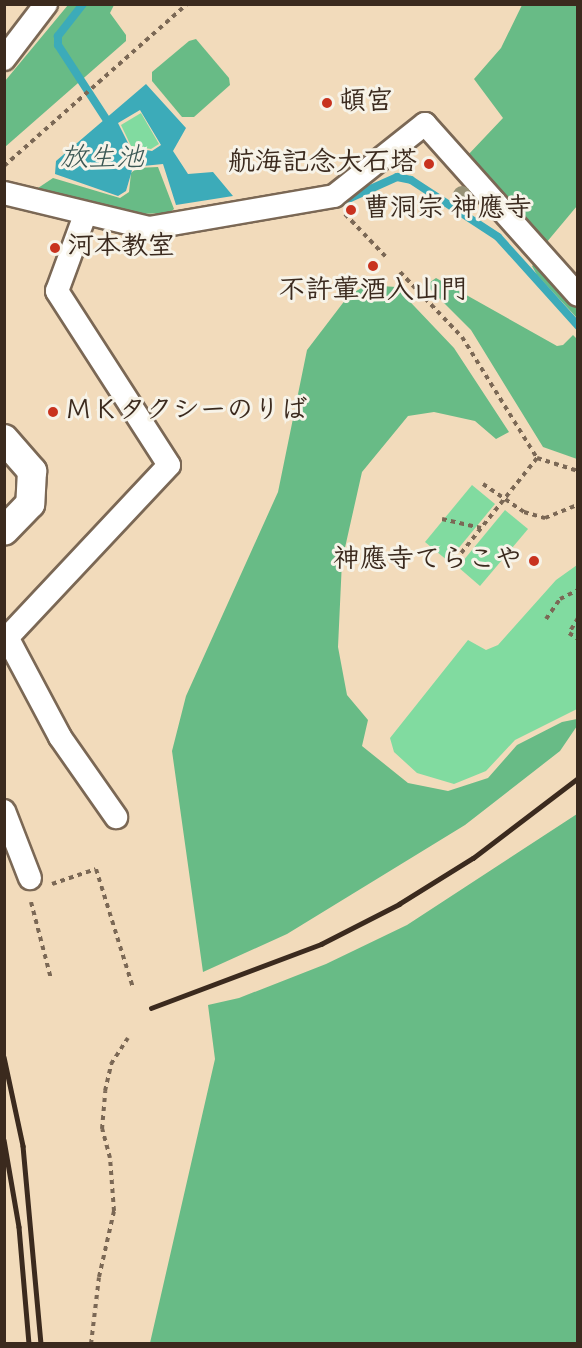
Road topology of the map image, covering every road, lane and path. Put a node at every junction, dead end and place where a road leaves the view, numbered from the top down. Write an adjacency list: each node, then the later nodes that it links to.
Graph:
1 (46, 4): 3 (street)
2 (187, 4): 4 (path)
3 (4, 59)
4 (4, 166)
5 (4, 193): 7 (street)
6 (343, 211): 8 (path)
7 (85, 215): 10 (street); 25 (street)
8 (386, 257)
9 (400, 272): 12 (path)
10 (578, 295)
11 (4, 439): 18 (street)
12 (537, 458): 13 (path); 15 (path)
13 (578, 471)
14 (483, 484): 15 (path)
15 (504, 500): 16 (path); 19 (path)
16 (578, 506)
17 (442, 519): 19 (path)
18 (6, 527)
19 (481, 528): 20 (path)
20 (454, 562)
21 (578, 590): 23 (path)
22 (578, 618): 24 (path)
23 (546, 619)
24 (578, 639)
25 (6, 640): 27 (street)
26 (4, 811): 28 (street)
27 (116, 817)
28 (33, 884): 29 (path); 30 (path)
29 (51, 979)
30 (133, 988)
31 (128, 1038): 32 (path)
32 (91, 1344)

